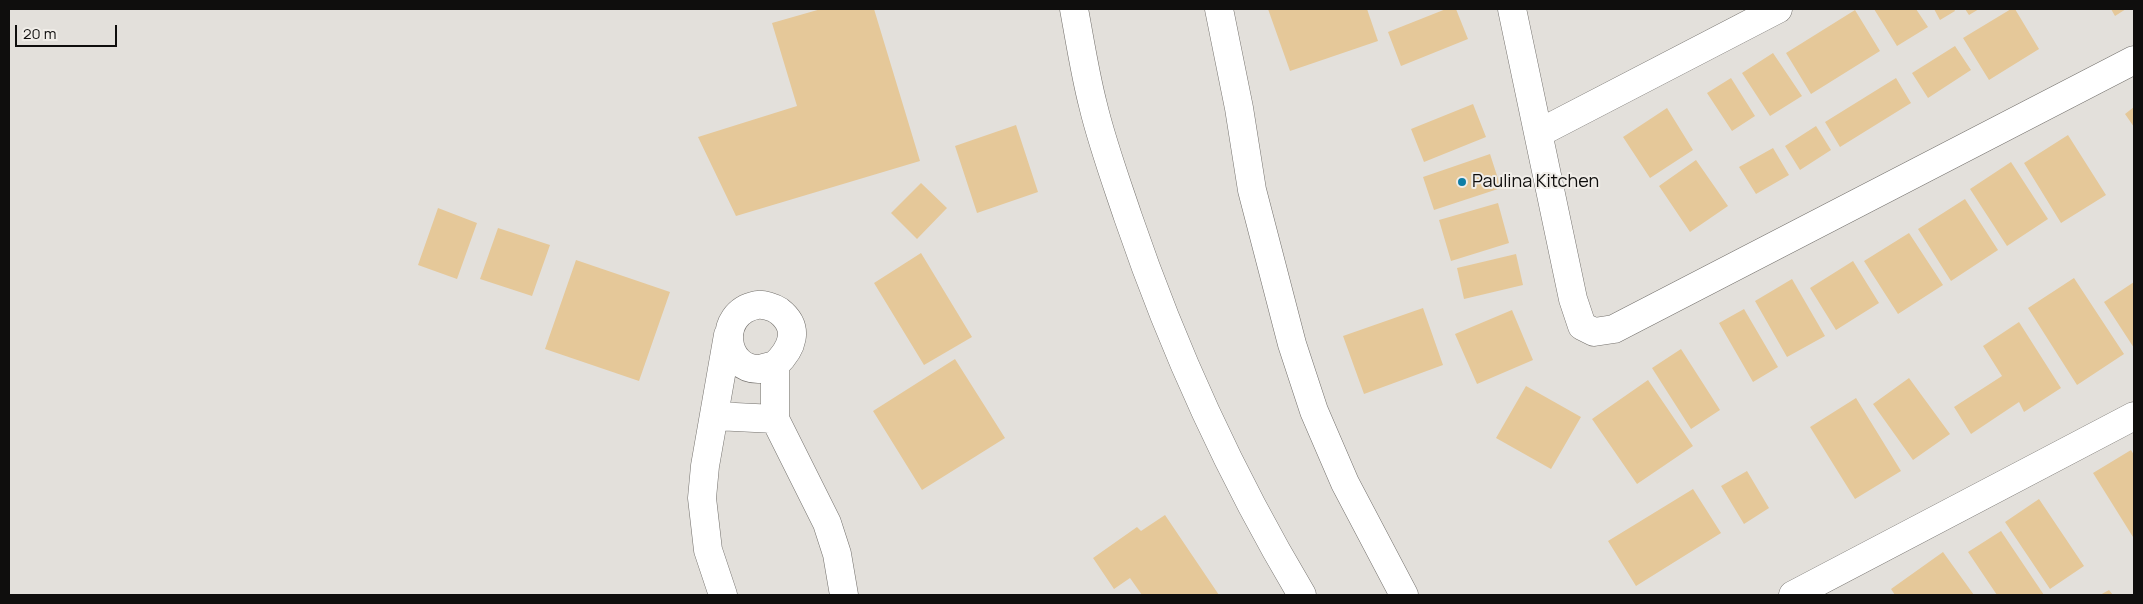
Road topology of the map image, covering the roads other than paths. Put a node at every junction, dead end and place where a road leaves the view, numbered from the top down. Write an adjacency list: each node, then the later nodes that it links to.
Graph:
1 (1074, 9): 14 (street)
2 (1219, 9): 15 (street)
3 (1512, 9): 6 (street)
4 (1778, 9): 6 (street)
5 (2134, 60): 6 (street)
6 (1539, 133)
7 (728, 335): 8 (street); 8 (street); 9 (street)
8 (775, 366): 11 (street)
9 (715, 416): 11 (street); 12 (street)
10 (2134, 416): 16 (street)
11 (775, 419): 13 (street)
12 (723, 595)
13 (844, 595)
14 (1302, 595)
15 (1404, 595)
16 (1793, 595)

